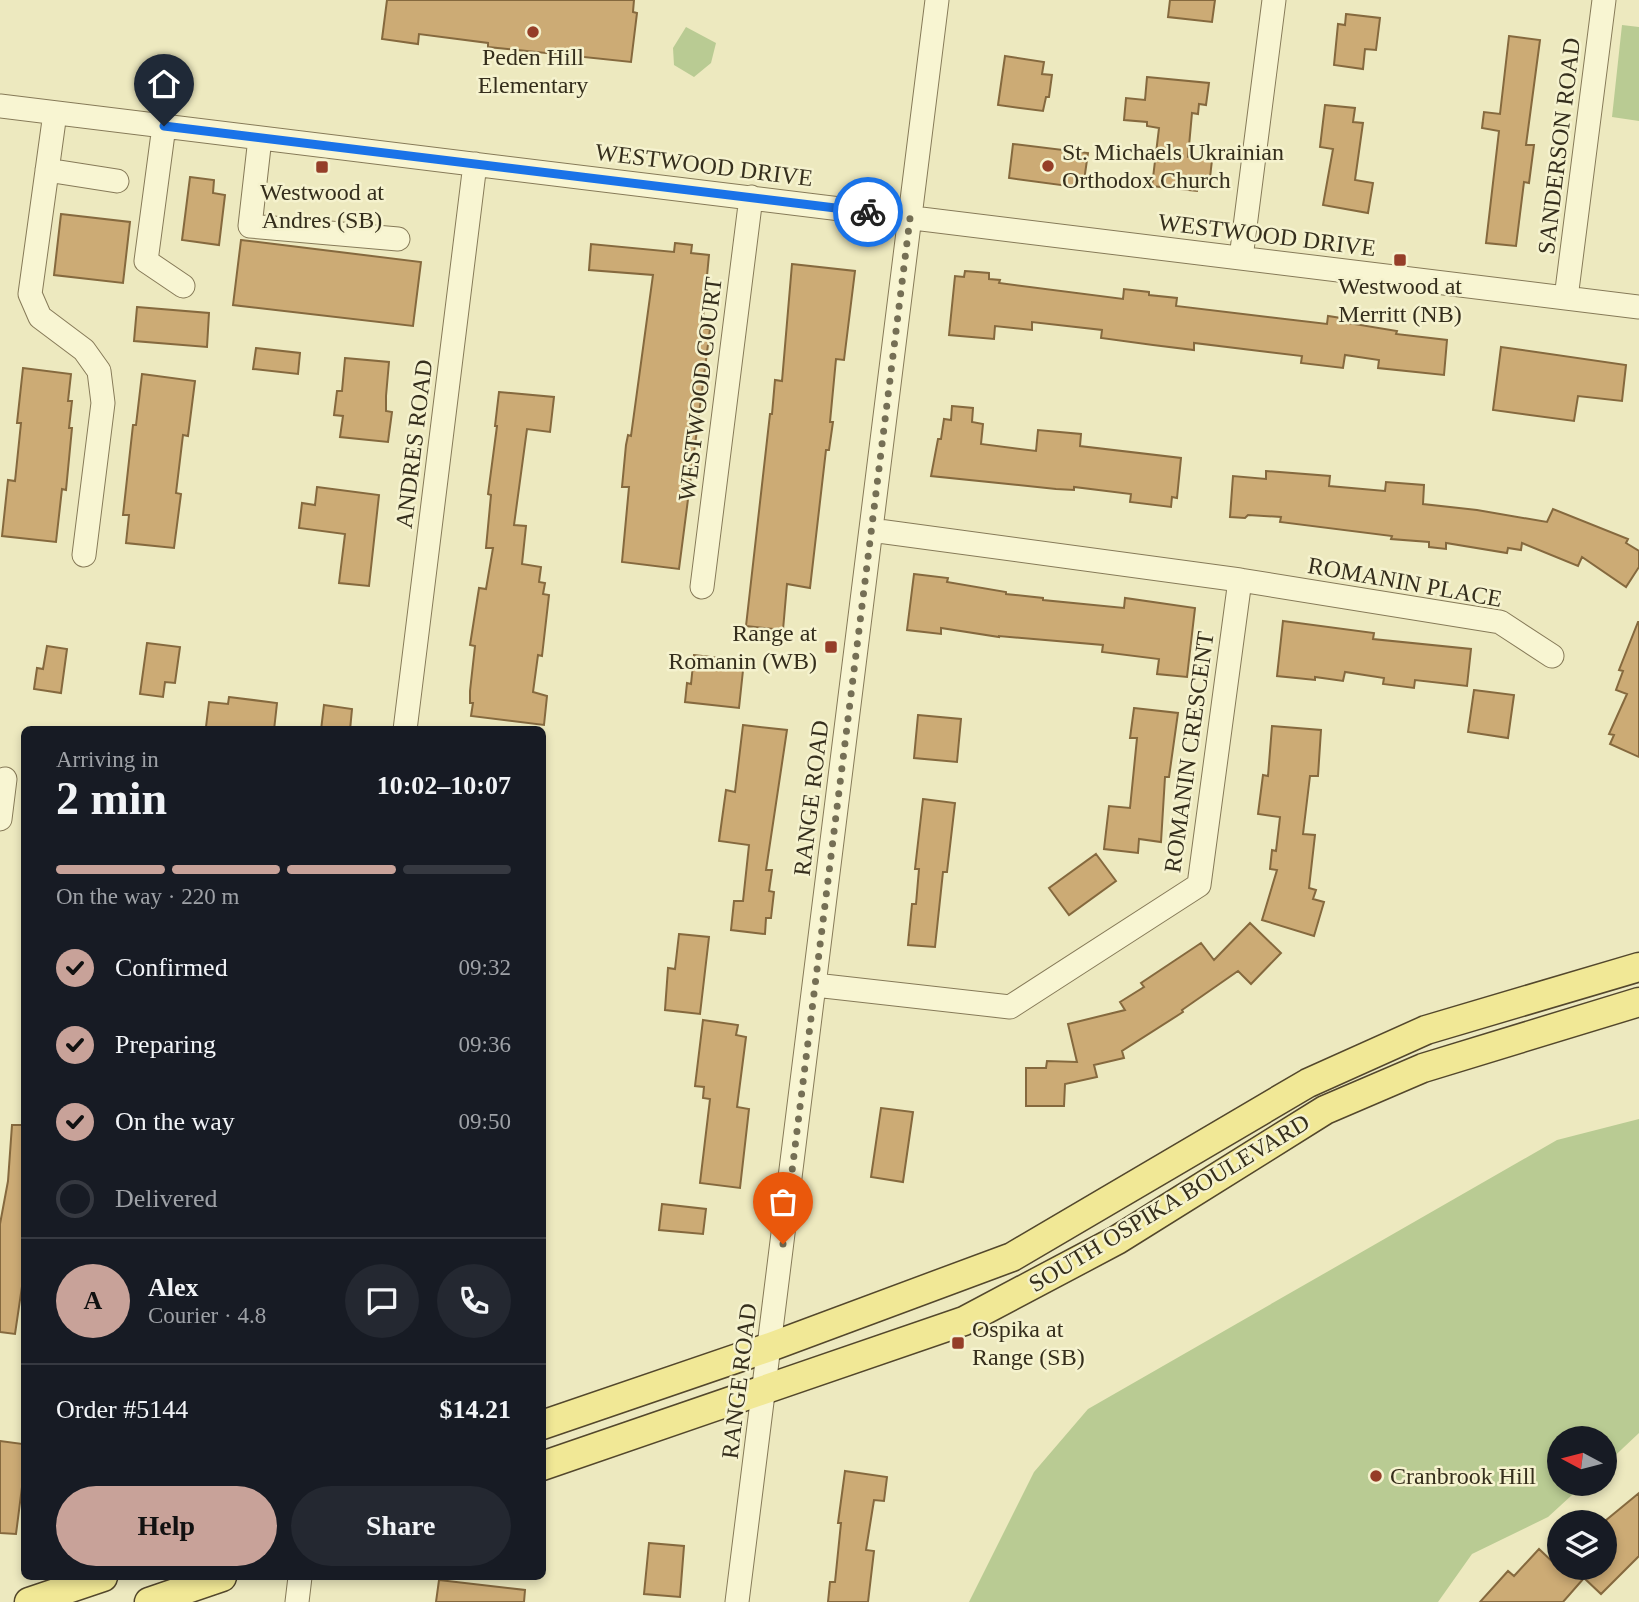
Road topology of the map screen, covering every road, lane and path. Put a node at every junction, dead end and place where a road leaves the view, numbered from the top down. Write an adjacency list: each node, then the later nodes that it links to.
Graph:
1 (937, 0): 12 (street, RANGE ROAD)
2 (1274, 0): 14 (street)
3 (1604, 0): 16 (street, SANDERSON ROAD)
4 (0, 106): 5 (street, WESTWOOD DRIVE)
5 (55, 113): 6 (street, WESTWOOD DRIVE); 9 (street)
6 (164, 126): 7 (street, WESTWOOD DRIVE); 15 (street)
7 (260, 138): 8 (street, WESTWOOD DRIVE); 13 (street)
8 (475, 164): 11 (street, WESTWOOD DRIVE); 23 (street, ANDRES ROAD)
9 (47, 170): 10 (street); 19 (street)
10 (117, 181)
11 (751, 197): 12 (street, WESTWOOD DRIVE); 21 (street, WESTWOOD COURT)
12 (910, 218): 14 (street, WESTWOOD DRIVE); 18 (street, RANGE ROAD)
13 (398, 239)
14 (1241, 258): 16 (street, WESTWOOD DRIVE)
15 (183, 286)
16 (1566, 298): 17 (street, WESTWOOD DRIVE)
17 (1639, 307)
18 (871, 530): 20 (street); 27 (street, RANGE ROAD)
19 (84, 555)
20 (1240, 580): 22 (street, ROMANIN PLACE); 27 (street, ROMANIN CRESCENT)
21 (702, 587)
22 (1552, 656)
23 (405, 726)
24 (10, 777): 25 (street)
25 (0, 819)
26 (1639, 967): 29 (main road, SOUTH OSPIKA BOULEVARD)
27 (815, 985): 29 (street, RANGE ROAD)
28 (1639, 1002): 30 (main road, SOUTH OSPIKA BOULEVARD)
29 (770, 1347): 30 (street, RANGE ROAD); 31 (main road, SOUTH OSPIKA BOULEVARD)
30 (764, 1390): 32 (main road, SOUTH OSPIKA BOULEVARD); 39 (street, RANGE ROAD)
31 (546, 1424)
32 (546, 1465)
33 (94, 1580): 36 (main road)
34 (213, 1580): 37 (main road)
35 (300, 1580): 38 (street)
36 (29, 1602)
37 (149, 1602)
38 (297, 1602)
39 (737, 1602)

